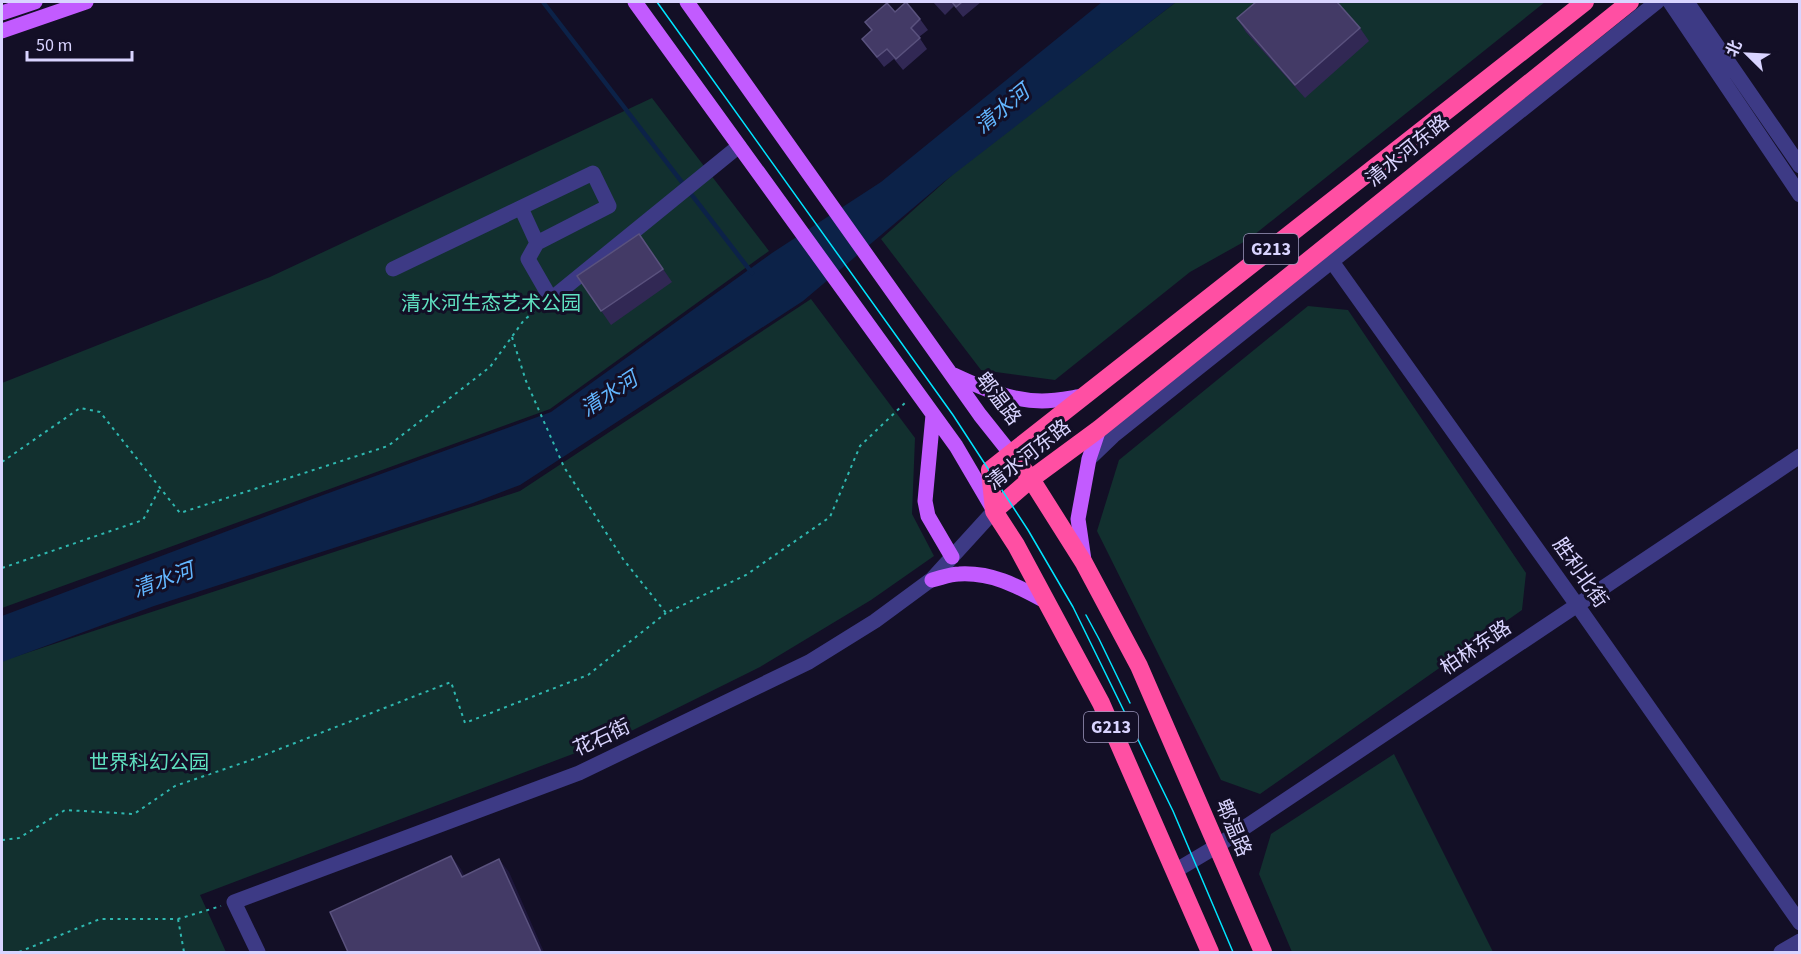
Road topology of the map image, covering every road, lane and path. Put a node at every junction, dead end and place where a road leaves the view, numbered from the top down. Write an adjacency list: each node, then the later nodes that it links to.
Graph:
1 (34, 2): 10 (main road)
2 (86, 2): 11 (main road)
3 (635, 2): 12 (main road)
4 (687, 2): 21 (main road, 郫温路)
5 (1585, 2): 23 (highway, 清水河东路 / G213)
6 (1630, 2): 17 (highway, 清水河东路 / G213)
7 (1657, 2): 17 (street)
8 (1670, 2): 14 (street)
9 (1687, 2): 13 (street)
10 (2, 13)
11 (2, 31)
12 (739, 146): 19 (street); 22 (main road)
13 (1800, 166)
14 (1800, 195)
15 (521, 208): 16 (street); 16 (street); 18 (street)
16 (537, 243): 19 (street)
17 (1327, 255): 25 (highway, 清水河东路 / G213); 28 (street); 38 (street, 胜利北街)
18 (393, 269)
19 (551, 299): 20 (path)
20 (512, 337): 31 (path); 39 (path)
21 (951, 373): 23 (main road); 26 (main road, 郫温路)
22 (917, 392): 24 (main road); 39 (path)
23 (1084, 396): 26 (highway, 清水河东路 / G213)
24 (933, 415): 32 (main road); 33 (main road)
25 (1099, 429): 28 (main road); 30 (highway, 清水河东路 / G213)
26 (1011, 454): 30 (highway, 郫温路); 32 (highway, 清水河东路 / G213)
27 (1800, 456): 38 (street, 柏林东路)
28 (1089, 459): 34 (main road)
29 (2, 462): 31 (path)
30 (1031, 480): 32 (highway, 清水河东路); 34 (highway, 郫温路 / G213)
31 (160, 488): 35 (path)
32 (994, 511): 33 (street, 花石街); 37 (highway, G213)
33 (952, 557): 36 (street, 花石街)
34 (1084, 563): 41 (highway, 郫温路 / G213)
35 (2, 568)
36 (932, 580): 37 (main road); 43 (street, 花石街)
37 (1047, 602): 42 (highway, G213)
38 (1577, 605): 41 (street, 柏林东路); 45 (street, 胜利北街)
39 (666, 613): 40 (path)
40 (2, 840)
41 (1217, 846): 42 (street, 柏林东路); 51 (highway, 郫温路 / G213)
42 (1174, 870): 50 (highway, G213)
43 (234, 902): 44 (path); 49 (street)
44 (178, 919): 47 (path); 48 (path)
45 (1800, 923)
46 (1800, 941): 52 (street)
47 (20, 952)
48 (184, 952)
49 (258, 952)
50 (1210, 952)
51 (1263, 952)
52 (1781, 952)

